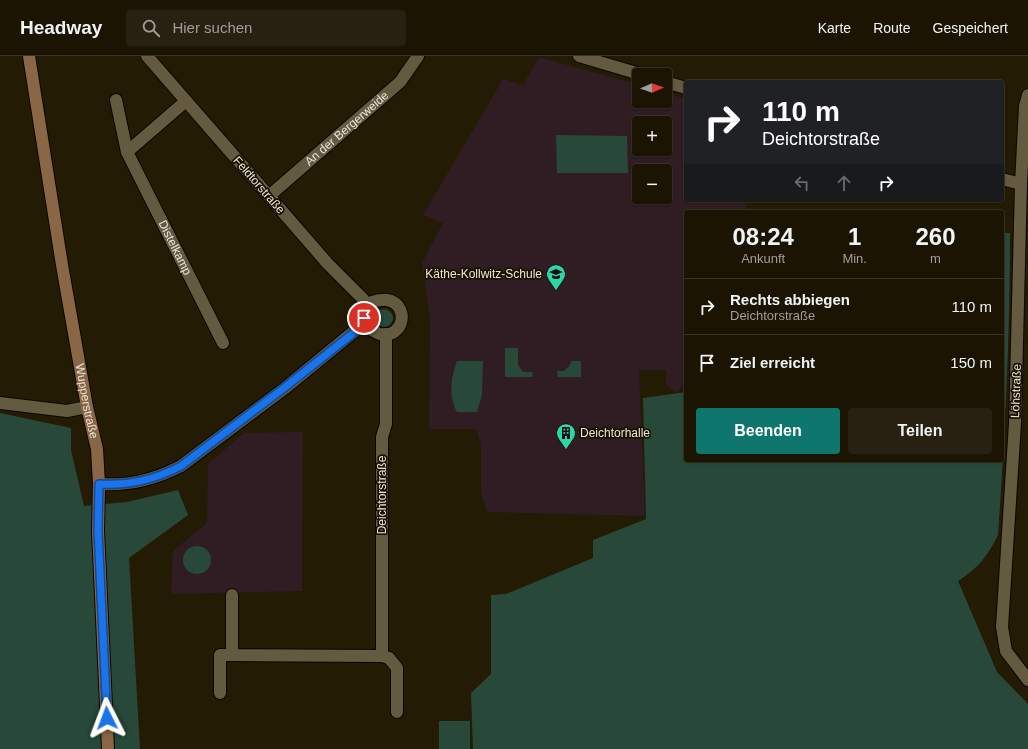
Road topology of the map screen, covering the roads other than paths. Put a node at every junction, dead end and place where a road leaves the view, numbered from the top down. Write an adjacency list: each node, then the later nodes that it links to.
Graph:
1 (29, 56): 20 (main road, Wupperstraße)
2 (418, 56): 14 (street, An der Bergerweide)
3 (579, 56): 5 (street)
4 (150, 57): 10 (street, Feldtorstraße)
5 (632, 72)
6 (672, 84): 7 (street)
7 (684, 87)
8 (1028, 95): 13 (street, Löhstraße)
9 (116, 100): 11 (street, Distelkamp)
10 (186, 102): 11 (street); 14 (street, Feldtorstraße)
11 (127, 152): 18 (street, Distelkamp)
12 (1004, 180): 13 (street)
13 (1021, 184): 15 (street, Löhstraße)
14 (269, 196): 16 (street, Feldtorstraße)
15 (1024, 278): 25 (street, Löhstraße)
16 (364, 314): 17 (street); 17 (street); 21 (street)
17 (386, 334): 24 (street, Deichtorstraße)
18 (223, 343)
19 (0, 403): 20 (street)
20 (87, 407): 21 (main road, Wupperstraße)
21 (99, 484): 28 (main road, Wupperstraße)
22 (232, 595): 23 (street)
23 (232, 655): 24 (street); 26 (street)
24 (382, 656): 27 (street)
25 (1028, 680)
26 (220, 693)
27 (397, 712)
28 (108, 749)

